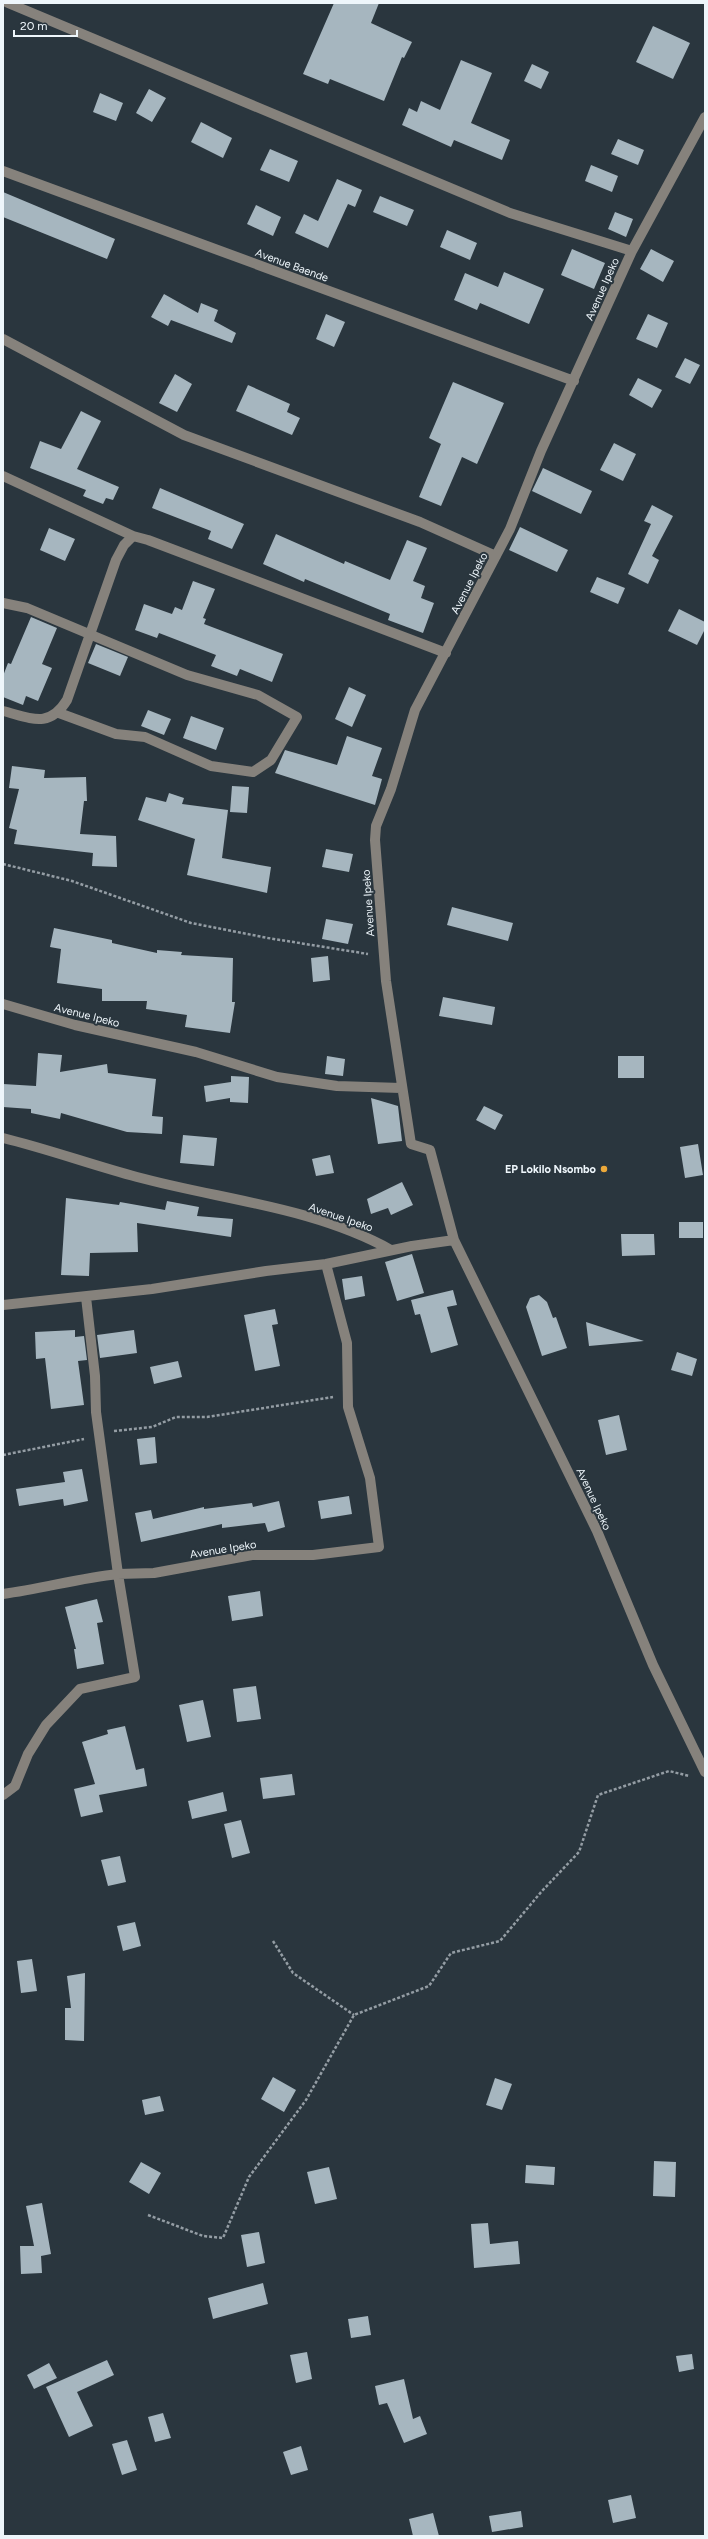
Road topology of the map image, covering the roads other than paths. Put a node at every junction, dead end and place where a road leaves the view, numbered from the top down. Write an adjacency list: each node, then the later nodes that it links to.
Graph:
1 (8, 3): 4 (street)
2 (705, 116): 4 (street, Avenue Ipeko)
3 (3, 171): 6 (street, Avenue Baende)
4 (632, 251): 6 (street, Avenue Ipeko)
5 (3, 339): 9 (street)
6 (574, 381): 9 (street, Avenue Ipeko)
7 (3, 476): 8 (street)
8 (133, 536): 11 (street); 12 (street)
9 (496, 556): 12 (street, Avenue Ipeko)
10 (3, 602): 11 (street)
11 (90, 634): 14 (street); 14 (street)
12 (446, 653): 16 (street, Avenue Ipeko)
13 (3, 711): 14 (street)
14 (59, 713)
15 (3, 1004): 16 (street, Avenue Ipeko)
16 (401, 1088): 18 (street, Avenue Ipeko)
17 (3, 1138): 19 (street, Avenue Ipeko)
18 (454, 1240): 19 (street); 25 (street, Avenue Ipeko)
19 (391, 1250): 20 (street)
20 (326, 1264): 21 (street); 23 (street, Avenue Ipeko)
21 (86, 1296): 22 (street); 23 (street)
22 (3, 1305)
23 (118, 1574): 24 (street, Avenue Ipeko); 26 (street)
24 (3, 1594)
25 (705, 1772)
26 (3, 1796)

